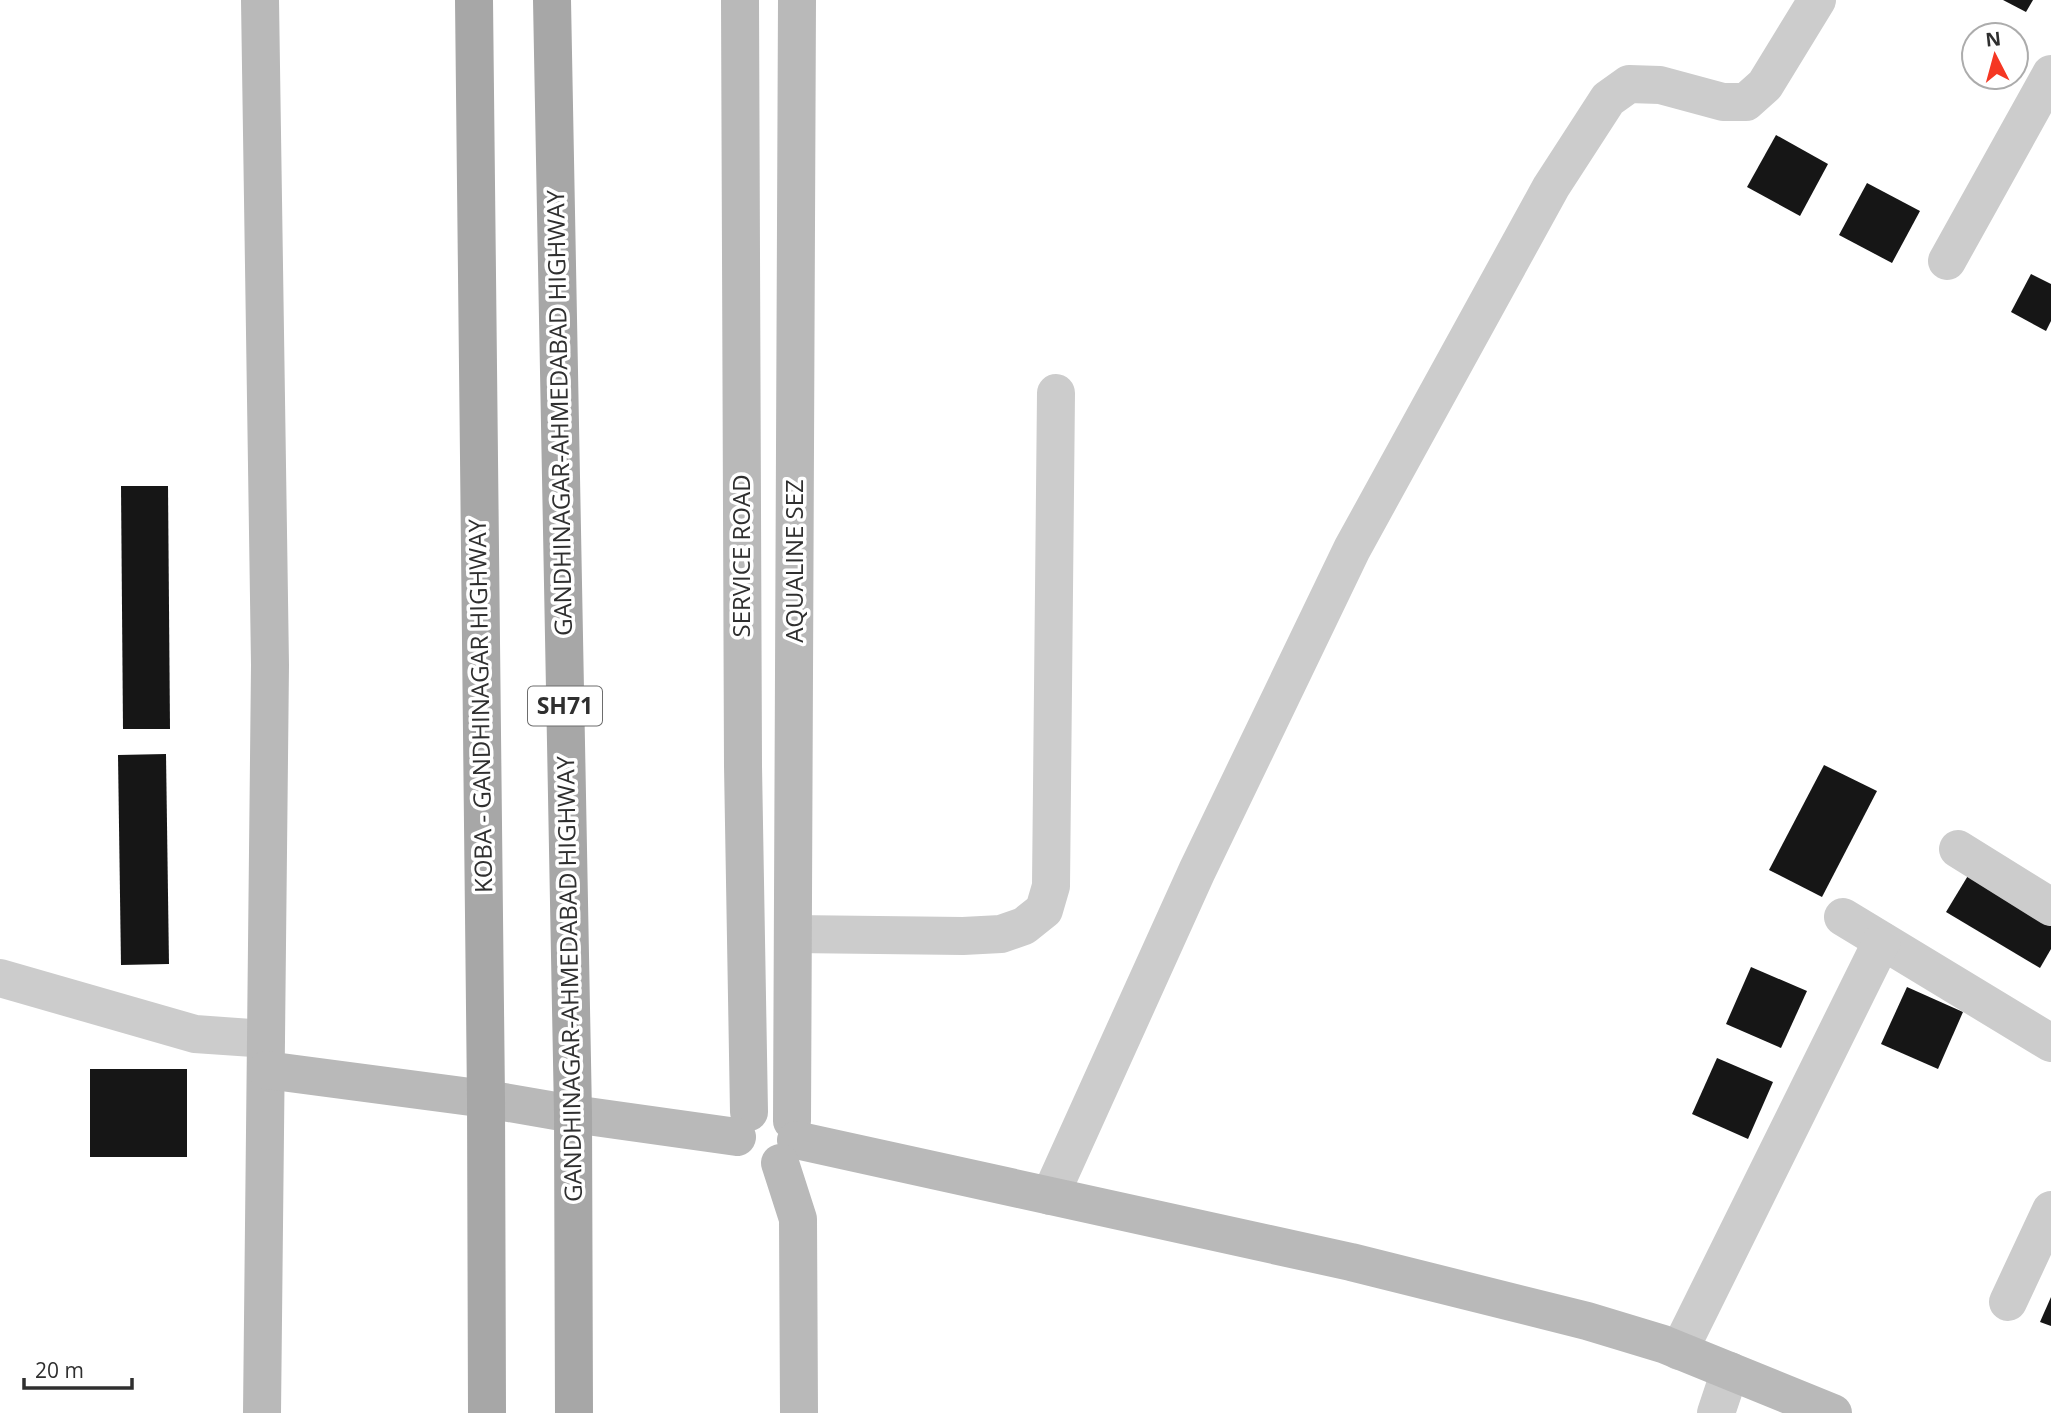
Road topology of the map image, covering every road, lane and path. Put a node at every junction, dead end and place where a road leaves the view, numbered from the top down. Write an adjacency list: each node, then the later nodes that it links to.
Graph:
1 (260, 0): 17 (street)
2 (474, 0): 18 (main road, KOBA - GANDHINAGAR HIGHWAY)
3 (552, 0): 19 (main road, GANDHINAGAR-AHMEDABAD HIGHWAY / SH71)
4 (740, 0): 20 (street, SERVICE ROAD)
5 (796, 0): 13 (street, AQUALINE SEZ)
6 (1817, 0): 22 (street)
7 (2051, 74): 8 (street)
8 (1947, 261)
9 (1056, 393): 13 (street)
10 (1958, 849): 11 (street)
11 (2051, 907)
12 (1843, 917): 14 (street)
13 (793, 934): 21 (street, AQUALINE SEZ)
14 (1882, 941): 16 (street); 25 (street)
15 (0, 978): 17 (street)
16 (2051, 1043)
17 (266, 1055): 18 (street); 27 (street)
18 (486, 1099): 19 (street); 28 (main road, KOBA - GANDHINAGAR HIGHWAY)
19 (573, 1114): 20 (street); 29 (main road, GANDHINAGAR-AHMEDABAD HIGHWAY / SH71)
20 (743, 1125): 21 (street); 21 (street)
21 (789, 1141): 22 (street); 30 (street, AQUALINE SEZ)
22 (1050, 1196): 25 (street)
23 (2051, 1210): 24 (street)
24 (2008, 1302)
25 (1679, 1351): 26 (street)
26 (1730, 1371): 31 (street); 32 (street)
27 (262, 1413)
28 (487, 1413)
29 (574, 1413)
30 (799, 1413)
31 (1716, 1413)
32 (1833, 1413)

